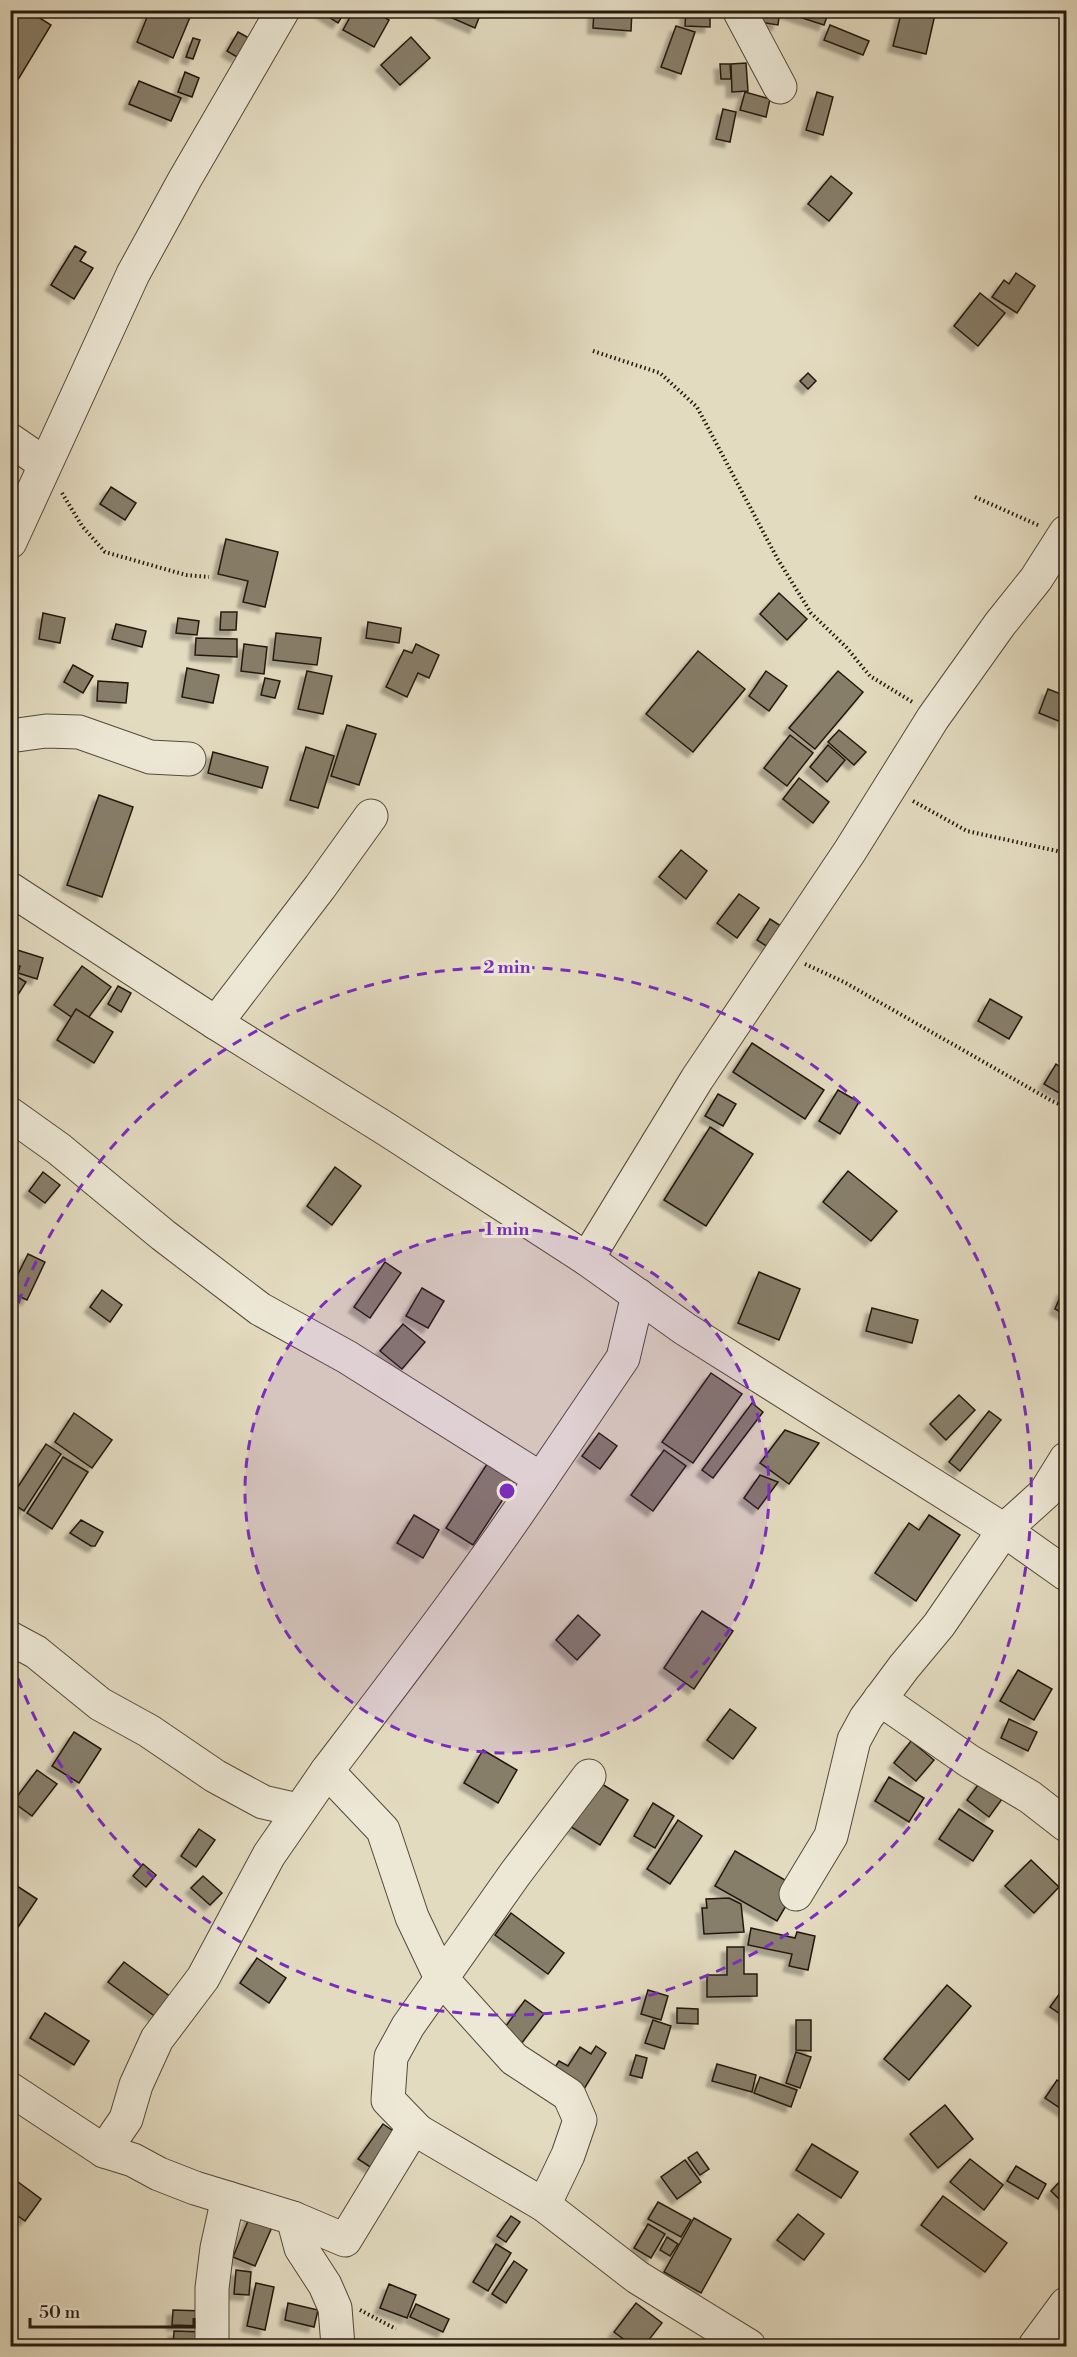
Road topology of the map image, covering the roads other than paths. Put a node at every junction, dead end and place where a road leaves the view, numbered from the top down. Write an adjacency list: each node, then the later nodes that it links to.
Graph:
1 (739, 10): 3 (street)
2 (280, 12): 5 (street)
3 (780, 87)
4 (10, 440): 5 (street)
5 (45, 464): 7 (street)
6 (1064, 534): 14 (street)
7 (10, 542)
8 (10, 736): 9 (street)
9 (189, 759)
10 (371, 816): 12 (street)
11 (10, 889): 12 (street)
12 (216, 1023): 14 (street)
13 (10, 1114): 17 (street)
14 (587, 1259): 15 (street)
15 (638, 1295): 17 (street); 18 (street)
16 (1066, 1459): 18 (street)
17 (541, 1479): 22 (street)
18 (1004, 1530): 19 (street); 21 (street)
19 (1066, 1574)
20 (10, 1638): 24 (street)
21 (880, 1699): 25 (street); 26 (street)
22 (327, 1771): 24 (street); 27 (street)
23 (589, 1776): 27 (street)
24 (298, 1810): 30 (street)
25 (1066, 1825)
26 (796, 1894)
27 (441, 1978): 29 (street); 32 (street)
28 (10, 2089): 30 (street)
29 (418, 2131): 32 (street); 33 (street)
30 (104, 2151): 31 (street)
31 (228, 2198): 33 (street); 36 (street)
32 (544, 2205): 35 (street)
33 (294, 2218): 37 (street)
34 (1066, 2304): 39 (street)
35 (718, 2335): 38 (street)
36 (212, 2346)
37 (338, 2346)
38 (749, 2346)
39 (1035, 2346)

